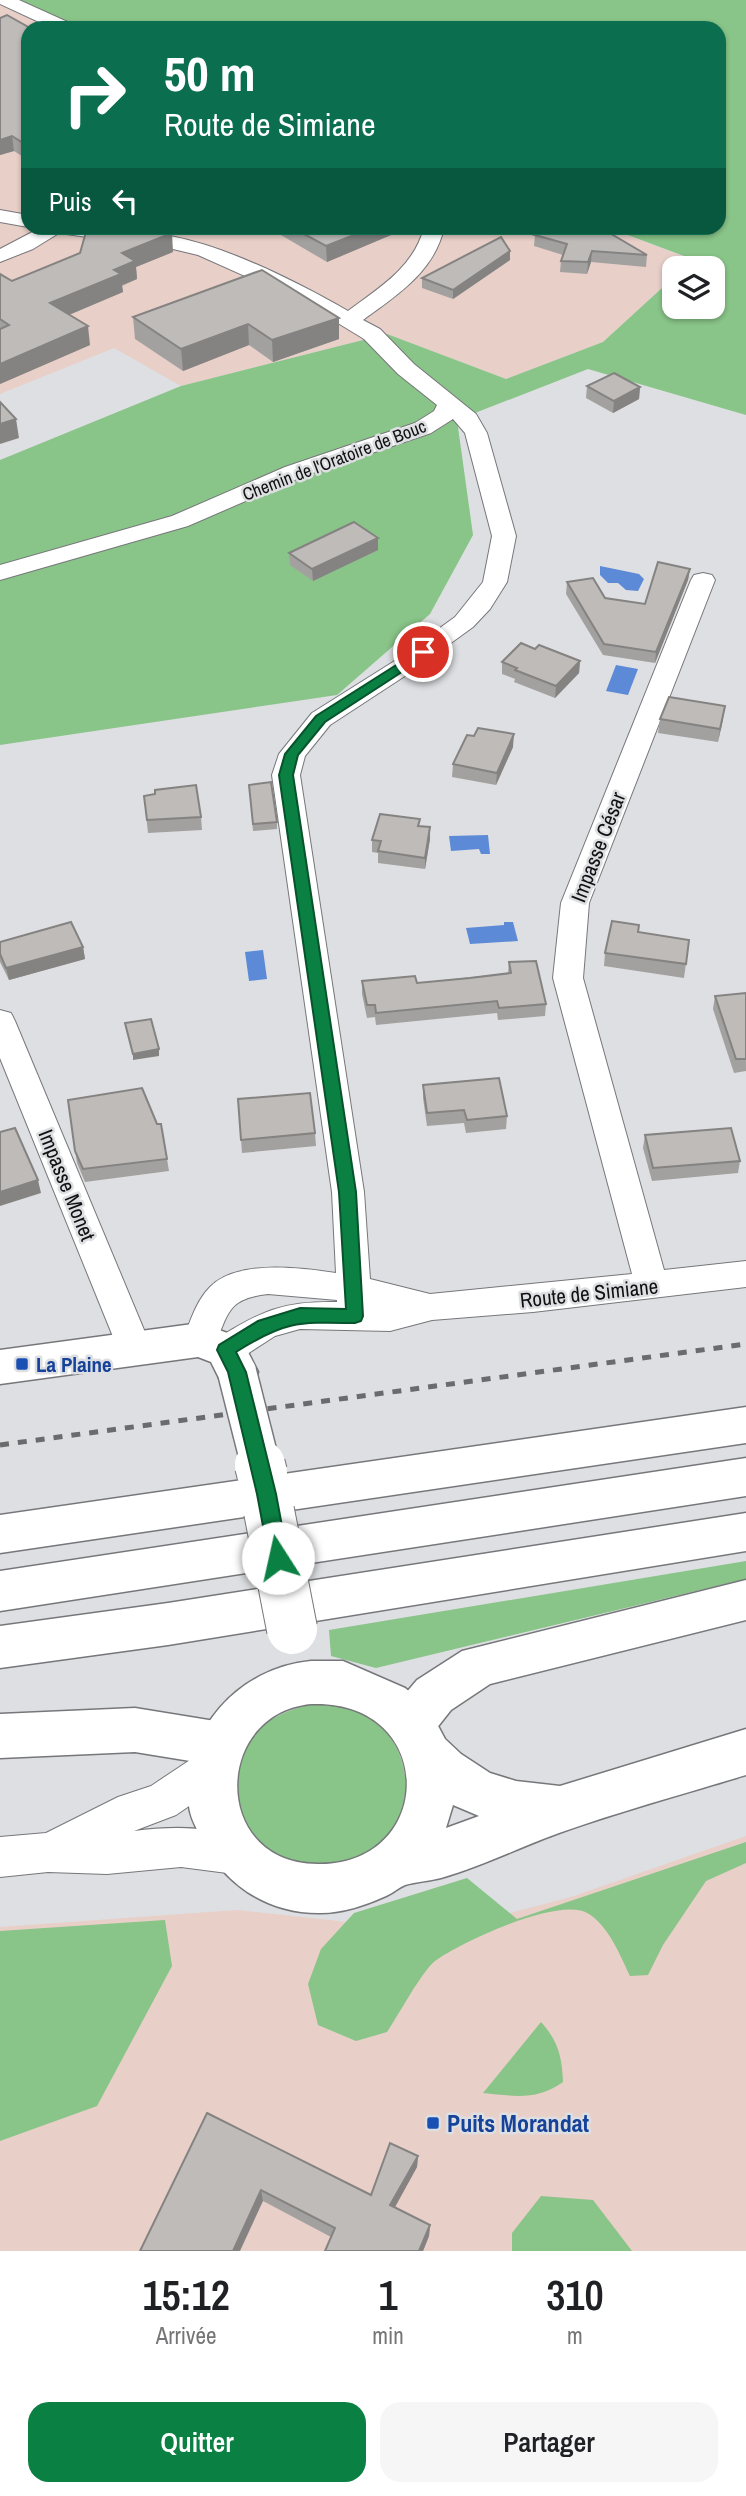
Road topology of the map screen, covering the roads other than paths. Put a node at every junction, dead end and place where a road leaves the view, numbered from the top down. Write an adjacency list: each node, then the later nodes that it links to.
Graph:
1 (5, 0): 2 (street)
2 (51, 21)
3 (0, 216): 4 (street)
4 (21, 220)
5 (41, 235): 8 (street)
6 (116, 235): 12 (street, Chemin de l'Oratoire de Bouc)
7 (432, 235): 9 (street)
8 (0, 256)
9 (399, 280): 10 (street); 13 (street)
10 (362, 288)
11 (337, 294): 12 (street)
12 (312, 299): 13 (street, Chemin de l'Oratoire de Bouc)
13 (350, 320): 14 (street, Chemin de l'Oratoire de Bouc)
14 (447, 405): 15 (street, Chemin de l'Oratoire de Bouc); 20 (street)
15 (0, 573)
16 (703, 580): 19 (street, Impasse César)
17 (0, 1021): 21 (street, Impasse Monet)
18 (746, 1274): 19 (street, Route de Simiane)
19 (652, 1286): 20 (street, Route de Simiane)
20 (354, 1303): 22 (street, Route de Simiane); 22 (street, Route de Simiane)
21 (135, 1349): 22 (main road); 23 (main road)
22 (221, 1354): 26 (main road, bridge)
23 (0, 1367)
24 (746, 1425): 26 (main road)
25 (746, 1478): 29 (main road)
26 (266, 1492): 28 (main road); 32 (main road, bridge)
27 (746, 1532): 31 (main road)
28 (0, 1534)
29 (0, 1591)
30 (746, 1600): 34 (main road)
31 (0, 1647)
32 (302, 1684): 34 (main road); 36 (main road)
33 (0, 1736): 36 (main road)
34 (420, 1739): 37 (main road); 41 (main road)
35 (746, 1752): 37 (main road)
36 (217, 1755): 38 (street); 39 (main road)
37 (561, 1809): 41 (main road)
38 (48, 1852): 39 (street); 40 (street)
39 (235, 1854): 41 (main road)
40 (0, 1857)
41 (396, 1863)

